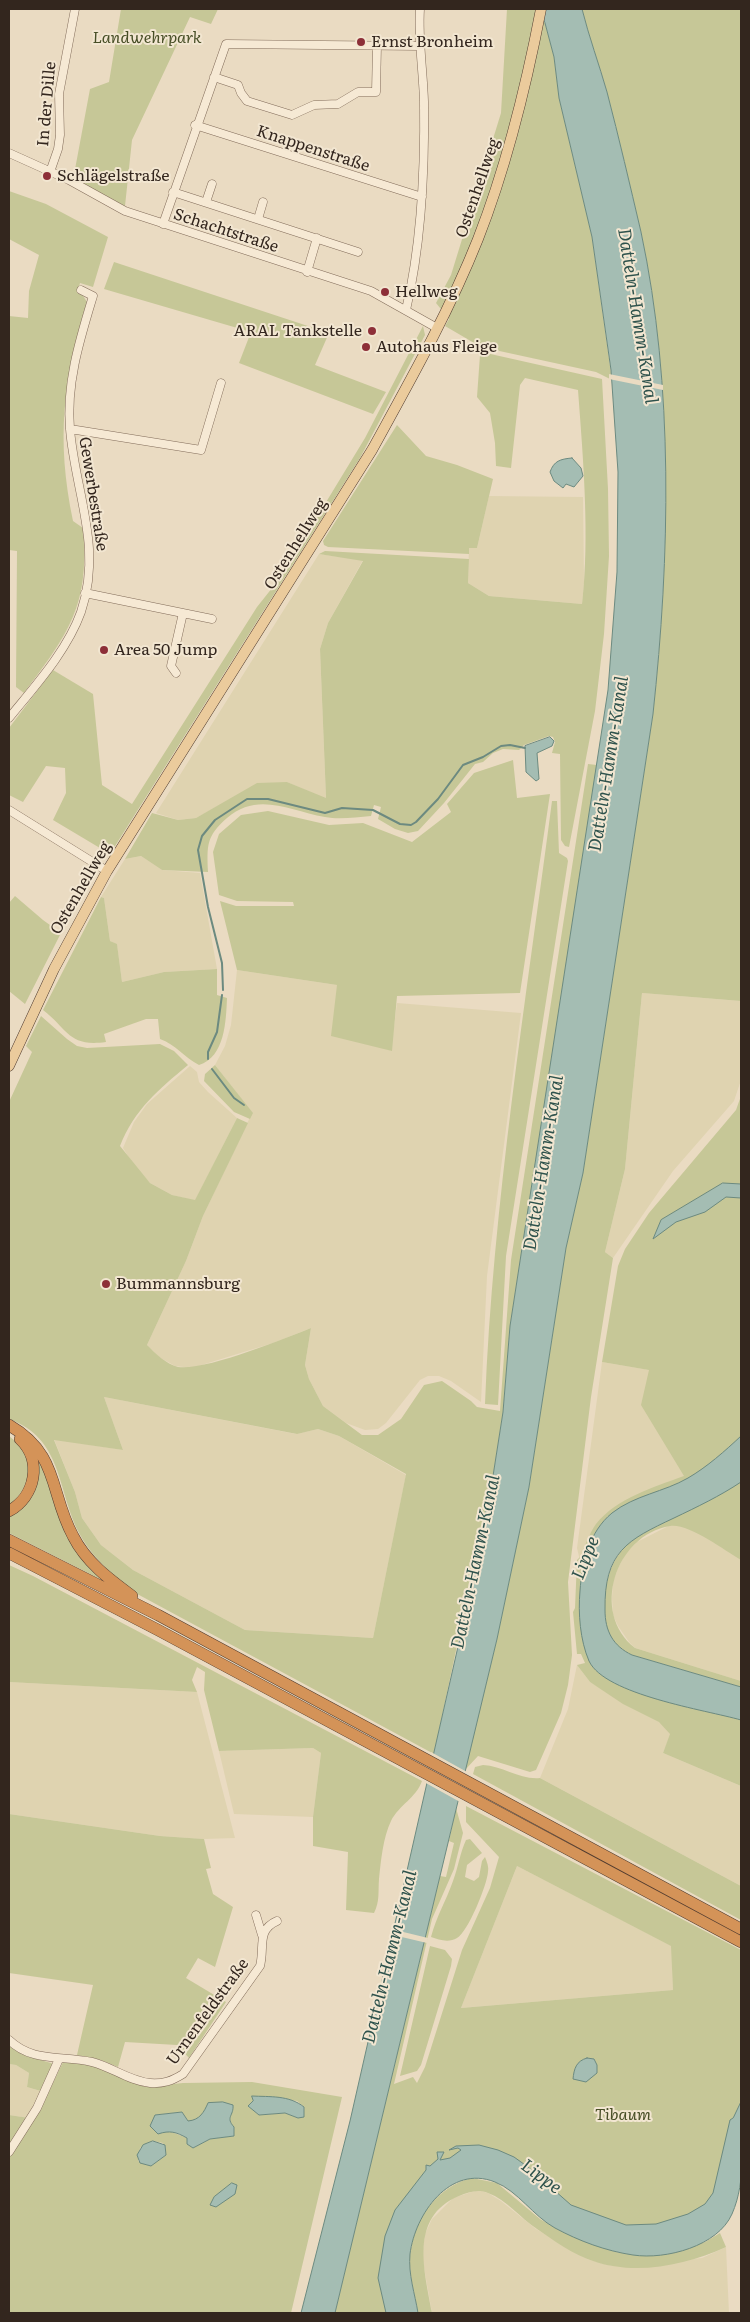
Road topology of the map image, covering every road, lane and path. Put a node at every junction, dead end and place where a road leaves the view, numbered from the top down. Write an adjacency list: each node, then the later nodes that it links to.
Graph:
1 (74, 9): 9 (street, In der Dille)
2 (420, 9): 5 (street)
3 (541, 9): 22 (main road, Ostenhellweg)
4 (377, 46): 5 (street); 6 (street); 6 (street)
5 (420, 46): 12 (street)
6 (214, 77): 7 (street)
7 (196, 125): 11 (street); 12 (street, Knappenstraße)
8 (9, 153): 9 (street, Schachtstraße)
9 (50, 172): 16 (street, Schachtstraße)
10 (212, 184): 13 (street)
11 (173, 192): 13 (street); 16 (street)
12 (422, 198): 21 (street)
13 (206, 202): 15 (street)
14 (263, 202): 15 (street)
15 (258, 219): 17 (street)
16 (163, 224): 19 (street, Schachtstraße)
17 (317, 238): 18 (street); 19 (street)
18 (358, 252)
19 (307, 272): 21 (street, Schachtstraße)
20 (81, 290): 24 (street, Gewerbestraße)
21 (406, 310): 22 (street, Schachtstraße)
22 (437, 328): 31 (main road, Ostenhellweg)
23 (221, 383): 24 (street, Gewerbestraße)
24 (70, 429): 25 (street, Gewerbestraße)
25 (85, 592): 26 (street); 29 (street, Gewerbestraße)
26 (183, 613): 27 (street); 28 (street)
27 (212, 619)
28 (176, 673)
29 (9, 718)
30 (9, 810): 31 (street)
31 (107, 871): 32 (main road, Ostenhellweg)
32 (10, 1060)
33 (9, 1425): 38 (highway)
34 (9, 1431): 35 (highway)
35 (9, 1511)
36 (9, 1540): 38 (highway)
37 (9, 1553): 43 (highway)
38 (158, 1615): 41 (highway)
39 (256, 1915): 42 (street, Urnenfeldstraße)
40 (277, 1921): 42 (street)
41 (741, 1929)
42 (262, 1935): 45 (street, Urnenfeldstraße)
43 (741, 1942)
44 (9, 2040): 45 (street, Urnenfeldstraße)
45 (59, 2059): 46 (street)
46 (9, 2152)

